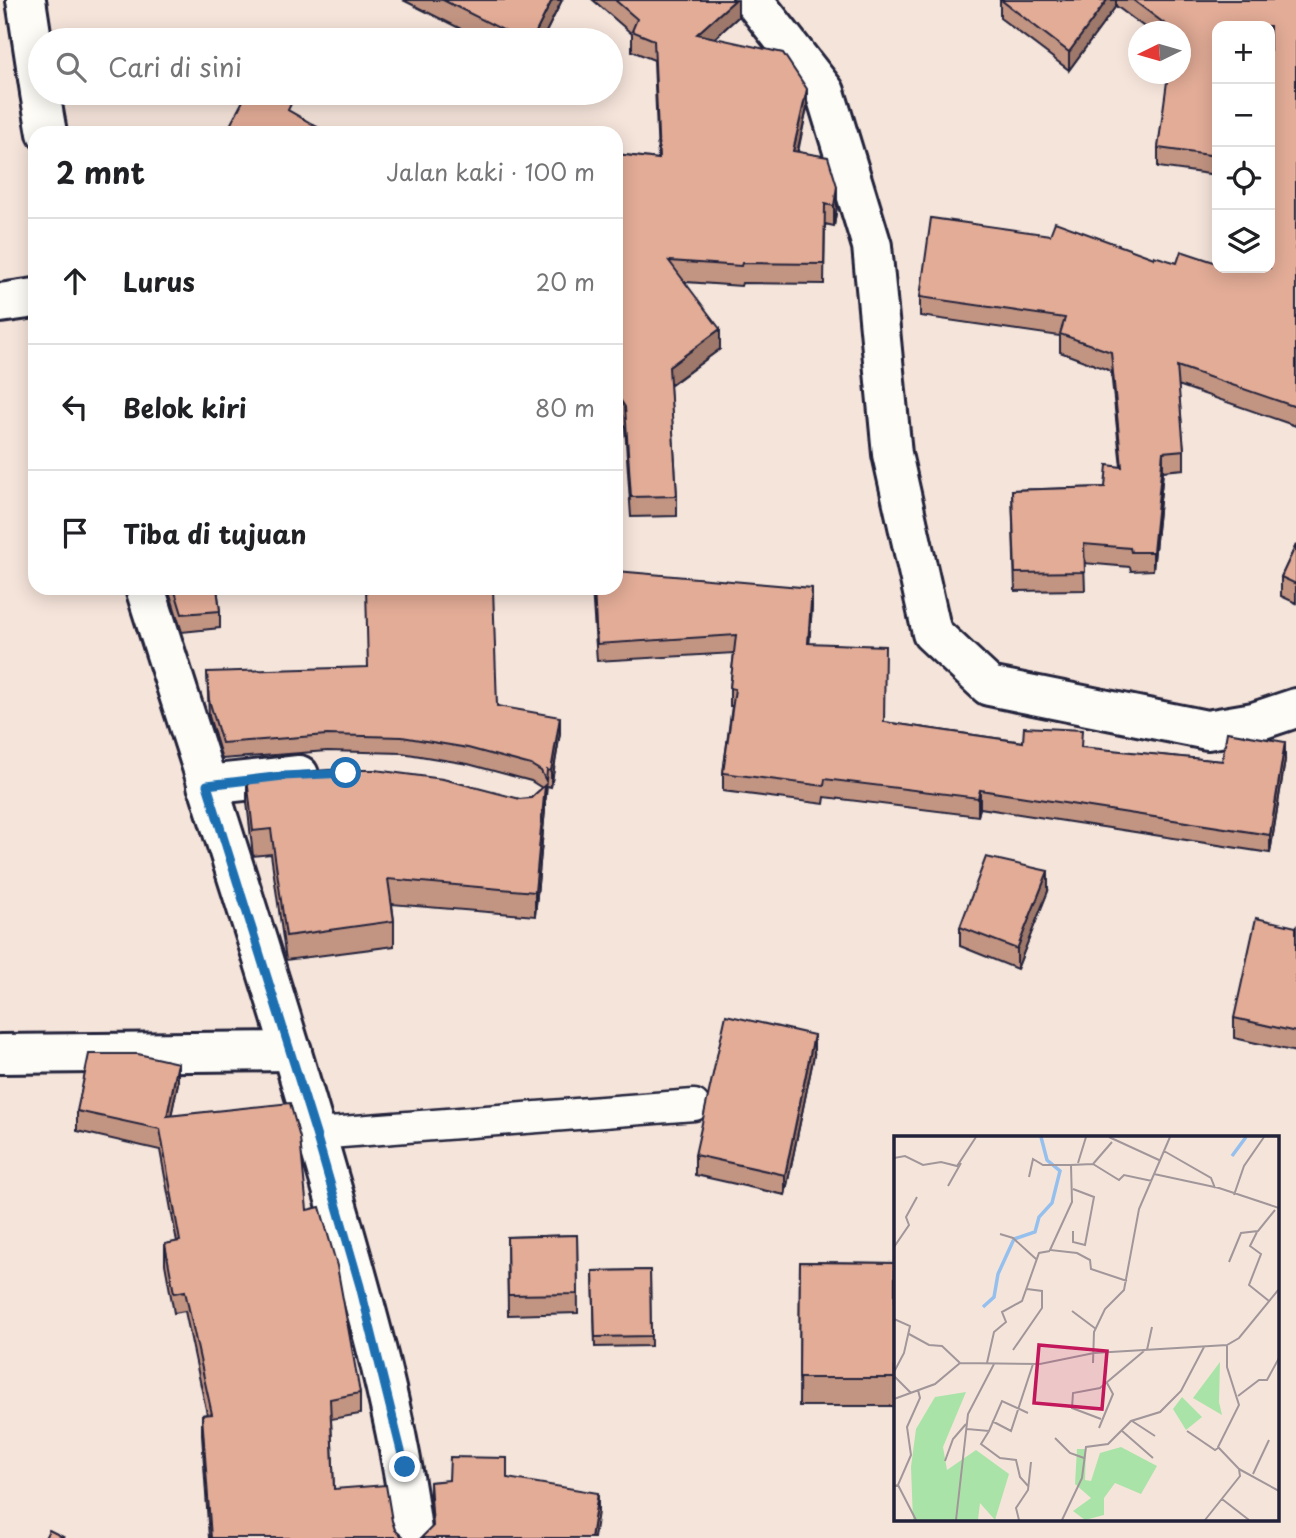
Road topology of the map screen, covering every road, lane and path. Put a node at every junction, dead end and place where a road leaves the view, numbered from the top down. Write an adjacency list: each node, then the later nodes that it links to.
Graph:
1 (26, 0): 3 (street)
2 (753, 0): 9 (street)
3 (30, 28)
4 (42, 105): 5 (street)
5 (46, 126)
6 (28, 299): 7 (street)
7 (0, 303)
8 (147, 595): 11 (street)
9 (1296, 708)
10 (333, 774): 11 (street)
11 (207, 785): 12 (street)
12 (292, 1051): 13 (street); 15 (street)
13 (0, 1054)
14 (694, 1105): 15 (lane)
15 (316, 1134): 16 (street)
16 (413, 1538)

